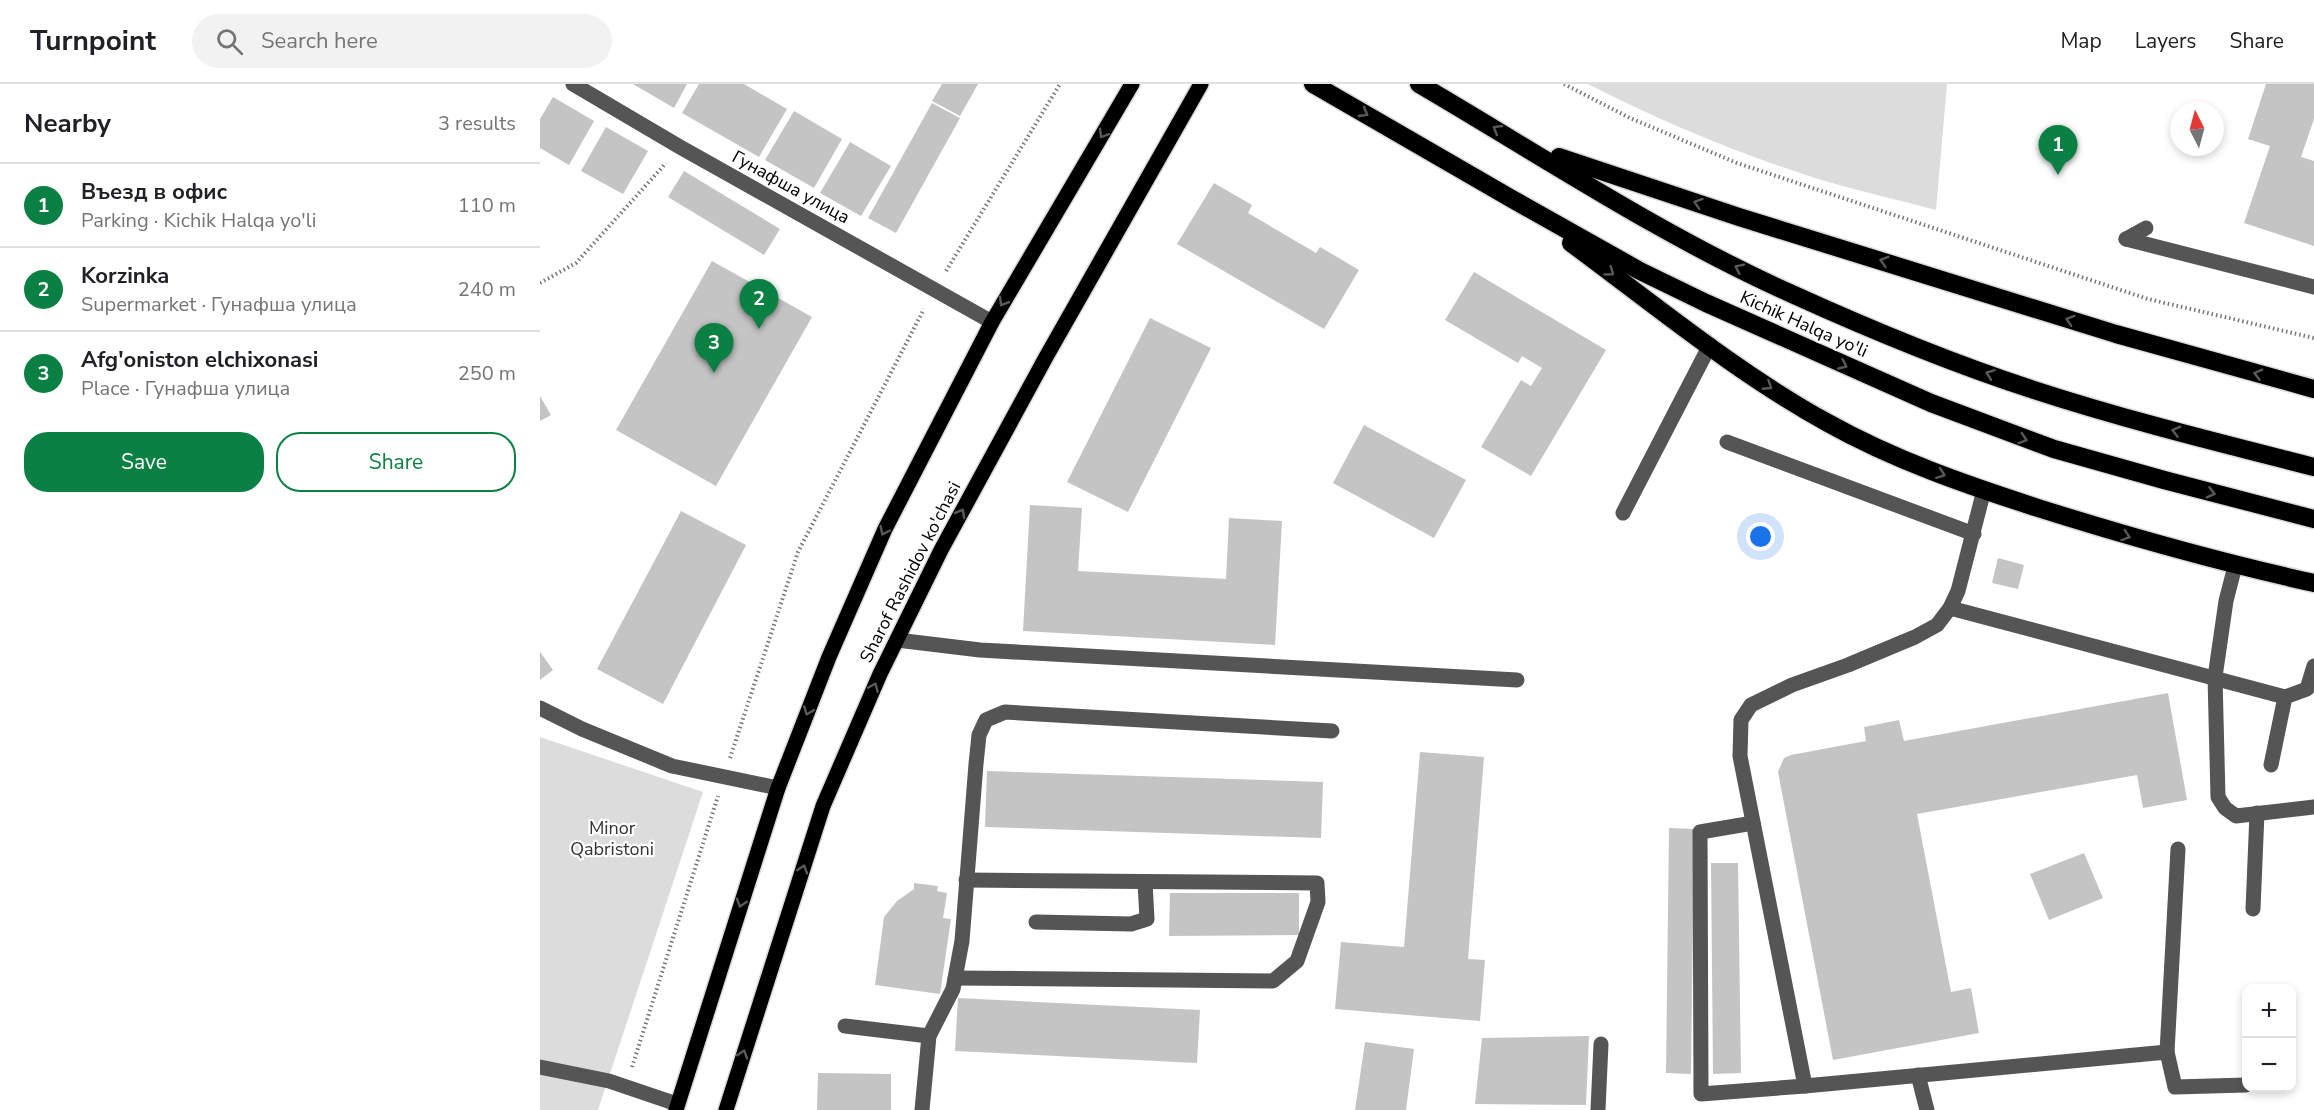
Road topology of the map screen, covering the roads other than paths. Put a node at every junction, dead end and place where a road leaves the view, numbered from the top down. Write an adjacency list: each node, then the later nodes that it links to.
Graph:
1 (573, 84): 10 (street, Гунафша улица)
2 (1132, 84): 10 (main road, Sharof Rashidov ko'chasi, one-way to 10)
3 (1201, 84): 22 (main road, Sharof Rashidov ko'chasi, one-way to 3)
4 (1313, 84): 7 (highway, Kichik Halqa yo'li, one-way to 7)
5 (1419, 84): 6 (highway, Kichik Halqa yo'li, one-way to 5)
6 (1526, 146): 12 (highway, one-way to 6); 14 (highway, Kichik Halqa yo'li, one-way to 6)
7 (1512, 200): 11 (highway, one-way to 11); 17 (highway, Kichik Halqa yo'li, one-way to 17)
8 (2146, 228): 9 (street)
9 (2314, 287)
10 (992, 322): 30 (main road, Sharof Rashidov ko'chasi, one-way to 30)
11 (1710, 345): 15 (highway, one-way to 15); 16 (street)
12 (2314, 389)
13 (1727, 442): 18 (street)
14 (2314, 467)
15 (1984, 490): 18 (street); 19 (highway, one-way to 19)
16 (1623, 513)
17 (2314, 519)
18 (1974, 534): 21 (street)
19 (2235, 566): 20 (highway); 24 (street)
20 (2314, 583)
21 (1950, 608): 24 (street); 33 (street)
22 (897, 640): 25 (street); 49 (main road, Sharof Rashidov ko'chasi, one-way to 22)
23 (2314, 666): 26 (street)
24 (2215, 677): 26 (street); 32 (street)
25 (1517, 680)
26 (2284, 697): 29 (street)
27 (540, 708): 30 (street)
28 (1332, 731): 35 (street)
29 (2271, 765)
30 (778, 788): 48 (main road, Sharof Rashidov ko'chasi, one-way to 48)
31 (2314, 807): 32 (street)
32 (2257, 813): 37 (street)
33 (1753, 823): 47 (street); 47 (street)
34 (2178, 849): 43 (street)
35 (966, 880): 36 (street); 39 (street)
36 (1145, 882): 38 (street); 39 (street)
37 (2253, 909)
38 (1036, 922)
39 (955, 978): 41 (street)
40 (845, 1026): 41 (street)
41 (929, 1036): 50 (street)
42 (1601, 1044): 51 (street)
43 (2167, 1052): 45 (street); 46 (street)
44 (540, 1067): 48 (street)
45 (1918, 1075): 47 (street); 52 (street)
46 (2242, 1085)
47 (1805, 1086)
48 (676, 1107)
49 (726, 1110)
50 (922, 1110)
51 (1598, 1110)
52 (1927, 1110)

